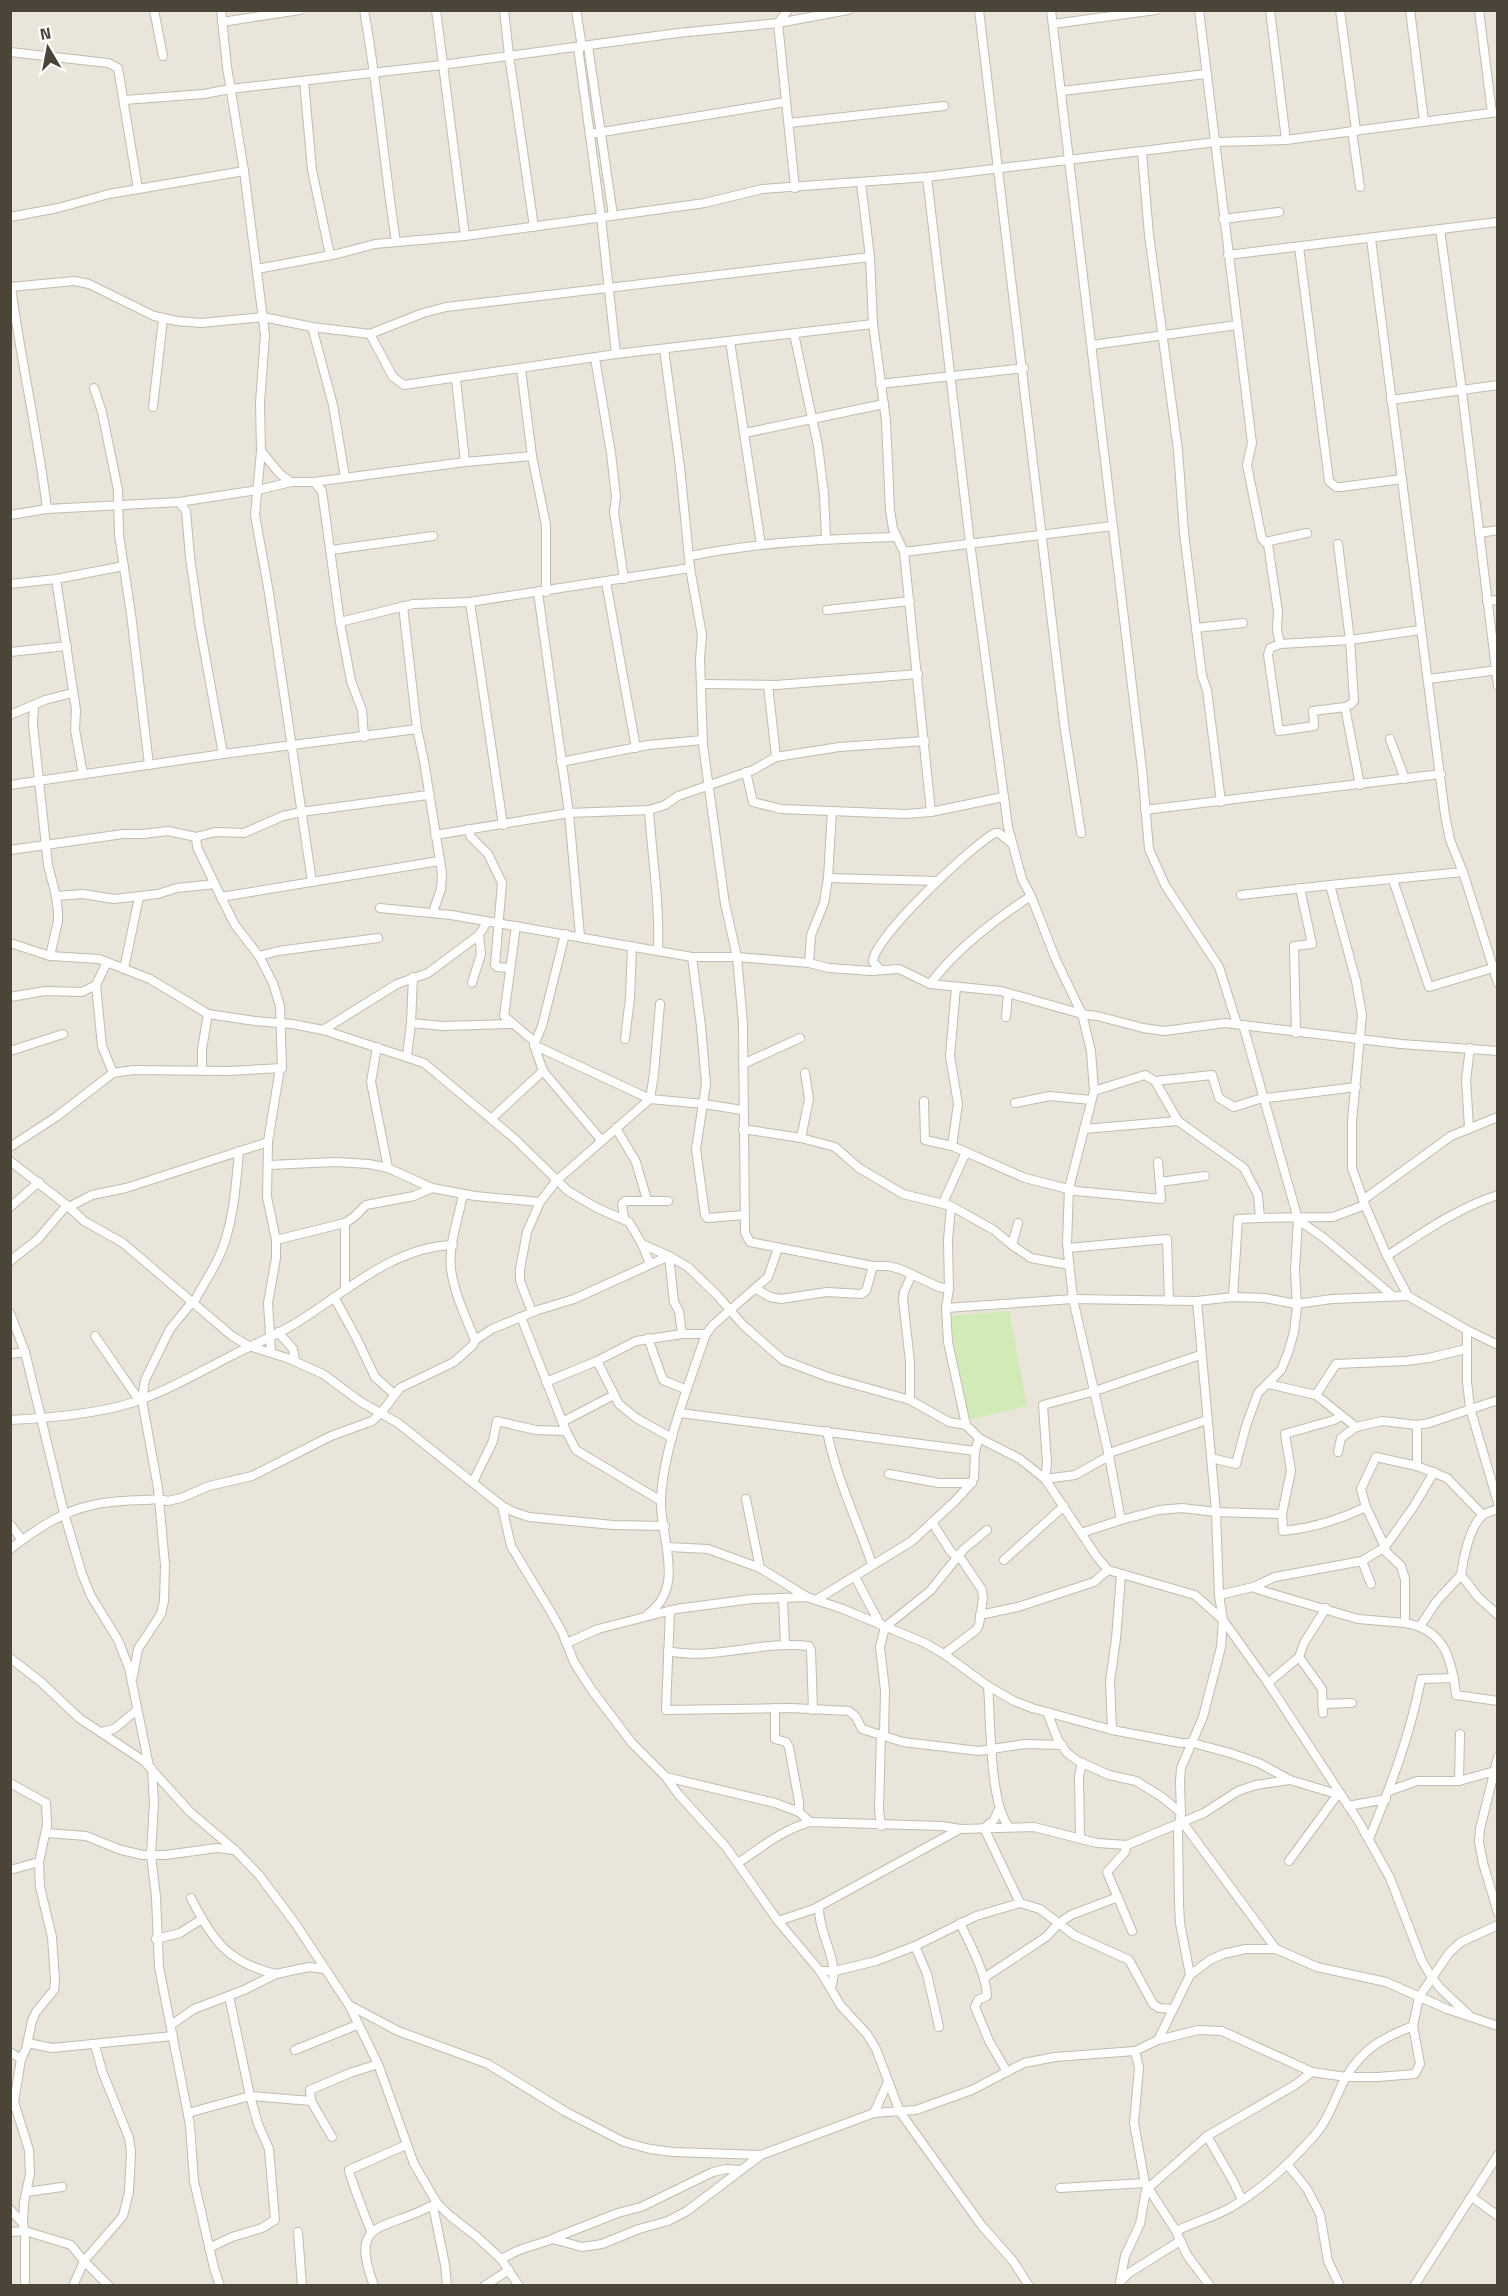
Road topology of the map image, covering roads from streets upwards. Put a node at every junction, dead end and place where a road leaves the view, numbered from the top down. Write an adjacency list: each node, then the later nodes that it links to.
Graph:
1 (154, 10): 23 (street)
2 (221, 10): 18 (street)
3 (300, 10): 18 (street)
4 (364, 10): 26 (street)
5 (436, 10): 25 (street)
6 (504, 10): 24 (street)
7 (576, 10): 21 (street)
8 (788, 10): 19 (street)
9 (848, 10): 19 (street)
10 (979, 10): 44 (street)
11 (1051, 10): 20 (street)
12 (1156, 10): 20 (street)
13 (1199, 10): 27 (street)
14 (1270, 10): 40 (street)
15 (1340, 10): 37 (street)
16 (1410, 10): 35 (street)
17 (1479, 10): 34 (street)
18 (222, 22): 29 (street)
19 (778, 23): 21 (street); 32 (street)
20 (1053, 24): 30 (street)
21 (583, 46): 24 (street); 38 (street); 39 (street)
22 (10, 52): 31 (street)
23 (164, 56)
24 (509, 56): 25 (street); 57 (street)
25 (442, 65): 26 (street); 59 (street)
26 (375, 73): 28 (street); 61 (street)
27 (1206, 74): 30 (street); 41 (street)
28 (304, 81): 29 (street); 63 (street)
29 (230, 89): 31 (street); 45 (street)
30 (1062, 91): 43 (street)
31 (124, 100): 50 (street)
32 (786, 102): 36 (street); 38 (street)
33 (944, 106): 36 (street)
34 (1495, 113): 35 (street)
35 (1424, 121): 37 (street)
36 (789, 123): 49 (street)
37 (1354, 131): 40 (street); 48 (street)
38 (600, 132): 39 (street); 52 (street)
39 (590, 134): 54 (street)
40 (1286, 140): 41 (street)
41 (1215, 142): 42 (street); 55 (street)
42 (1142, 153): 43 (street); 76 (street)
43 (1070, 161): 44 (street); 78 (street)
44 (998, 168): 46 (street); 82 (street)
45 (244, 171): 50 (street); 66 (street)
46 (927, 177): 47 (street); 84 (street)
47 (861, 183): 49 (street); 65 (street)
48 (1360, 187)
49 (795, 188): 52 (street)
50 (138, 189): 53 (street)
51 (1279, 212): 55 (street)
52 (613, 215): 54 (street)
53 (10, 217)
54 (601, 218): 57 (street); 68 (street)
55 (1223, 219): 64 (street)
56 (1497, 222): 58 (street)
57 (534, 227): 59 (street)
58 (1440, 229): 60 (street); 89 (street)
59 (465, 236): 61 (street)
60 (1371, 239): 62 (street); 90 (street)
61 (396, 242): 63 (street)
62 (1299, 247): 64 (street); 100 (street)
63 (330, 255): 66 (street)
64 (1228, 255): 72 (street)
65 (870, 257): 68 (street); 71 (street)
66 (257, 269): 69 (street)
67 (11, 287): 70 (street); 109 (street)
68 (608, 289): 74 (street); 80 (street)
69 (263, 317): 70 (street); 73 (street); 95 (street)
70 (163, 319): 92 (street)
71 (873, 324): 75 (street); 86 (street)
72 (1237, 325): 76 (street); 121 (street)
73 (312, 327): 74 (street); 98 (street)
74 (370, 334): 85 (street)
75 (794, 334): 77 (street); 93 (street)
76 (1162, 336): 78 (street); 143 (street)
77 (730, 342): 79 (street); 94 (street)
78 (1092, 345): 113 (street)
79 (664, 349): 80 (street); 127 (street)
80 (616, 354): 81 (street)
81 (595, 358): 83 (street); 131 (street)
82 (1024, 368): 84 (street); 117 (street)
83 (521, 369): 85 (street); 96 (street)
84 (951, 376): 86 (street); 122 (street)
85 (456, 379): 97 (street)
86 (880, 384): 91 (street)
87 (1497, 385): 89 (street)
88 (94, 388): 108 (street)
89 (1462, 391): 90 (street); 116 (street)
90 (1391, 400): 100 (street)
91 (884, 404): 93 (street); 119 (street)
92 (153, 407)
93 (812, 420): 94 (street); 120 (street)
94 (745, 433): 124 (street)
95 (261, 451): 101 (street); 103 (street)
96 (532, 456): 97 (street); 134 (street)
97 (465, 462): 98 (street)
98 (345, 477): 99 (street)
99 (331, 479): 102 (street); 104 (street)
100 (1401, 479): 144 (street)
101 (291, 482): 102 (street); 103 (street)
102 (314, 482): 104 (street)
103 (258, 490): 105 (street); 164 (street)
104 (322, 491): 125 (street)
105 (191, 500): 106 (street); 110 (street)
106 (179, 502): 107 (street); 110 (street)
107 (137, 504): 108 (street); 112 (street)
108 (119, 505): 109 (street); 112 (street)
109 (47, 509): 111 (street)
110 (186, 511): 166 (street)
111 (10, 515)
112 (119, 517): 128 (street)
113 (1112, 526): 117 (street); 182 (street)
114 (1497, 530): 116 (street)
115 (1306, 533): 121 (street)
116 (1479, 533): 136 (street)
117 (1043, 534): 122 (street); 189 (street)
118 (434, 536): 125 (street)
119 (896, 537): 120 (street); 126 (street)
120 (826, 539): 124 (street)
121 (1265, 542): 146 (street)
122 (970, 543): 126 (street); 179 (street)
123 (1338, 544): 145 (street)
124 (761, 545): 127 (street)
125 (331, 550): 141 (street)
126 (904, 552): 138 (street)
127 (690, 556): 129 (street)
128 (124, 566): 130 (street); 169 (street)
129 (690, 568): 131 (street); 152 (street)
130 (56, 579): 133 (street); 147 (street)
131 (624, 579): 132 (street)
132 (606, 582): 134 (street); 165 (street)
133 (10, 584)
134 (542, 592): 137 (street); 168 (street)
135 (1497, 600): 136 (street)
136 (1487, 601): 149 (street)
137 (470, 602): 139 (street); 187 (street)
138 (910, 602): 140 (street); 150 (street)
139 (403, 606): 141 (street); 159 (street)
140 (827, 610)
141 (340, 622): 160 (street)
142 (1243, 623): 143 (street)
143 (1196, 628): 180 (street)
144 (1420, 630): 145 (street); 151 (street)
145 (1350, 640): 146 (street); 157 (street)
146 (1280, 644): 157 (street)
147 (67, 646): 148 (street); 155 (street)
148 (10, 652)
149 (1497, 670): 151 (street); 154 (street)
150 (918, 674): 153 (street); 163 (street)
151 (1428, 679): 172 (street)
152 (702, 684): 153 (street); 162 (street)
153 (768, 685): 167 (street)
154 (1497, 686)
155 (72, 693): 156 (street); 171 (street)
156 (34, 705): 158 (street); 174 (street)
157 (1345, 707): 177 (street)
158 (10, 715)
159 (417, 729): 160 (street); 178 (street)
160 (364, 737): 164 (street)
161 (1390, 739): 173 (street)
162 (703, 740): 165 (street); 175 (street)
163 (925, 741): 167 (street); 185 (street)
164 (291, 746): 166 (street); 184 (street)
165 (636, 748): 168 (street)
166 (223, 754): 169 (street)
167 (776, 757): 170 (street)
168 (561, 762): 186 (street)
169 (149, 765): 171 (street)
170 (746, 772): 175 (street); 183 (street)
171 (83, 774): 174 (street)
172 (1441, 774): 173 (street); 196 (street)
173 (1405, 779): 177 (street)
174 (40, 781): 176 (street); 193 (street)
175 (710, 784): 181 (street); 224 (street)
176 (10, 785)
177 (1360, 785): 180 (street)
178 (428, 795): 184 (street); 190 (street)
179 (1003, 797): 185 (street); 192 (street)
180 (1221, 802): 182 (street)
181 (649, 810): 186 (street); 220 (street)
182 (1145, 810): 246 (street)
183 (832, 811): 185 (street); 197 (street)
184 (301, 812): 191 (street); 200 (street)
185 (931, 812)
186 (569, 813): 187 (street); 216 (street)
187 (503, 825): 188 (street)
188 (468, 830): 190 (street); 212 (street)
189 (1081, 834)
190 (435, 835): 195 (street)
191 (196, 837): 193 (street); 201 (street)
192 (1011, 843): 199 (street); 206 (street)
193 (46, 846): 194 (street); 205 (street)
194 (10, 850)
195 (439, 861): 200 (street); 210 (street)
196 (1462, 872): 198 (street); 226 (street)
197 (828, 878): 199 (street); 227 (street)
198 (1393, 880): 202 (street); 226 (street)
199 (937, 881): 230 (street)
200 (312, 882): 208 (street)
201 (215, 884): 207 (street); 208 (street)
202 (1330, 885): 203 (street); 251 (street)
203 (1300, 888): 204 (street); 248 (street)
204 (1241, 895)
205 (56, 896): 207 (street); 221 (street)
206 (1031, 896): 234 (street); 241 (street)
207 (139, 897): 229 (street)
208 (221, 897): 222 (street)
209 (380, 908): 210 (street)
210 (433, 912): 211 (street)
211 (487, 922): 212 (street); 215 (street)
212 (498, 923): 213 (street); 228 (street)
213 (516, 926): 214 (street); 228 (street)
214 (565, 934): 216 (street); 253 (street)
215 (479, 935): 231 (street); 232 (street)
216 (580, 936): 219 (street)
217 (378, 938): 222 (street)
218 (10, 943): 221 (street)
219 (632, 946): 220 (street); 252 (street)
220 (658, 951): 223 (street)
221 (50, 956): 225 (street)
222 (259, 956): 243 (street)
223 (692, 957): 224 (street); 273 (street)
224 (737, 957): 227 (street); 259 (street)
225 (107, 962): 229 (street); 235 (street)
226 (1494, 962): 233 (street)
227 (809, 963): 230 (street)
228 (510, 968): 245 (street)
229 (124, 969): 240 (street)
230 (881, 970): 234 (street)
231 (413, 977): 244 (street); 247 (street)
232 (472, 983)
233 (1497, 983)
234 (930, 984): 236 (street)
235 (96, 985): 238 (street); 263 (street)
236 (956, 987): 237 (street); 285 (street)
237 (1008, 993): 241 (street); 242 (street)
238 (10, 997)
239 (660, 1004): 268 (street)
240 (208, 1014): 243 (street); 261 (street)
241 (1082, 1014): 246 (street); 267 (street)
242 (1006, 1017)
243 (280, 1023): 247 (street); 260 (street)
244 (411, 1023): 245 (street); 258 (street)
245 (512, 1024): 253 (street)
246 (1240, 1025): 248 (street); 269 (street)
247 (323, 1030): 254 (street)
248 (1296, 1033): 251 (street)
249 (63, 1034): 256 (street)
250 (800, 1038): 259 (street)
251 (1361, 1038): 255 (street); 266 (street)
252 (625, 1039)
253 (534, 1043): 262 (street); 268 (street)
254 (376, 1047): 258 (street); 292 (street)
255 (1470, 1048): 257 (street); 278 (street)
256 (10, 1051)
257 (1497, 1051)
258 (407, 1056): 276 (street)
259 (743, 1064): 274 (street)
260 (282, 1068): 261 (street); 284 (street)
261 (202, 1071): 263 (street)
262 (543, 1071): 276 (street); 283 (street)
263 (113, 1073): 286 (street)
264 (805, 1073): 282 (street)
265 (1155, 1082): 267 (street); 269 (street); 277 (street)
266 (1356, 1087): 269 (street); 304 (street)
267 (1094, 1091): 270 (street)
268 (650, 1099): 273 (street); 279 (street)
269 (1264, 1099): 311 (street)
270 (1091, 1100): 272 (street); 281 (street)
271 (924, 1101): 285 (street)
272 (1015, 1103)
273 (704, 1104): 274 (street); 308 (street)
274 (742, 1110): 280 (street)
275 (1497, 1116): 278 (street)
276 (490, 1119): 294 (street)
277 (1178, 1121): 281 (street); 309 (street)
278 (1468, 1127): 304 (street)
279 (616, 1128): 283 (street); 301 (street)
280 (742, 1129): 282 (street); 308 (street)
281 (1084, 1130): 298 (street)
282 (801, 1138): 305 (street)
283 (602, 1141): 294 (street)
284 (268, 1142): 287 (street); 291 (street)
285 (952, 1146): 288 (street)
286 (10, 1147)
287 (239, 1151): 306 (street); 335 (street)
288 (966, 1152): 298 (street); 305 (street)
289 (10, 1161): 295 (street)
290 (1158, 1162): 296 (street)
291 (269, 1165): 292 (street); 314 (street)
292 (388, 1168): 297 (street)
293 (1205, 1176): 296 (street)
294 (556, 1181): 302 (street); 310 (street)
295 (39, 1182): 306 (street); 307 (street)
296 (1160, 1182): 298 (street)
297 (432, 1188): 299 (street); 312 (street)
298 (1069, 1188): 319 (street)
299 (464, 1194): 302 (street); 316 (street)
300 (1497, 1195): 321 (street)
301 (647, 1200): 303 (street); 310 (street)
302 (540, 1202): 341 (street)
303 (668, 1202)
304 (1364, 1202): 311 (street); 321 (street)
305 (947, 1205): 317 (street); 329 (street)
306 (68, 1206): 322 (street); 335 (street)
307 (10, 1207)
308 (744, 1215): 318 (street)
309 (1260, 1218): 311 (street); 333 (street)
310 (624, 1219): 315 (street)
311 (1298, 1221): 330 (street); 338 (street)
312 (345, 1223): 314 (street); 327 (street)
313 (1018, 1223): 317 (street)
314 (276, 1240): 345 (street)
315 (642, 1244): 320 (street); 323 (street)
316 (453, 1245): 327 (street); 350 (street)
317 (1012, 1245): 324 (street)
318 (778, 1248): 325 (street); 328 (street)
319 (1068, 1248): 324 (street); 336 (street)
320 (669, 1256): 323 (street); 340 (street); 346 (street)
321 (1387, 1256): 331 (street)
322 (10, 1261)
323 (650, 1264): 341 (street)
324 (1069, 1265): 334 (street)
325 (873, 1266): 326 (street); 328 (street)
326 (912, 1274): 329 (street); 368 (street)
327 (345, 1289): 332 (street)
328 (756, 1289): 340 (street)
329 (949, 1289): 339 (street)
330 (1393, 1296): 331 (street); 338 (street)
331 (1408, 1296): 344 (street)
332 (334, 1297): 345 (street); 364 (street)
333 (1233, 1297): 337 (street); 338 (street)
334 (1073, 1299): 336 (street); 339 (street); 363 (street)
335 (193, 1301): 352 (street); 367 (street)
336 (1169, 1301): 337 (street)
337 (1197, 1301): 357 (street)
338 (1296, 1304): 361 (street)
339 (946, 1308): 378 (street)
340 (729, 1310): 347 (street); 368 (street)
341 (532, 1312): 343 (street)
342 (10, 1313): 354 (street)
343 (521, 1317): 350 (street); 360 (street)
344 (1467, 1330): 351 (street); 353 (street)
345 (274, 1334): 352 (street); 355 (street); 359 (street)
346 (682, 1334): 347 (street); 349 (street)
347 (706, 1334): 362 (street)
348 (95, 1336): 367 (street)
349 (648, 1338): 358 (street); 362 (street)
350 (475, 1340): 364 (street)
351 (1497, 1345)
352 (249, 1346): 355 (street); 367 (street)
353 (1466, 1349): 366 (street); 370 (street)
354 (25, 1352): 356 (street); 374 (street)
355 (271, 1353): 359 (street)
356 (10, 1354)
357 (1200, 1354): 363 (street); 376 (street)
358 (597, 1360): 360 (street); 365 (street)
359 (295, 1361): 371 (street)
360 (546, 1382): 377 (street)
361 (1268, 1384): 366 (street); 388 (street)
362 (687, 1390): 372 (street)
363 (1095, 1391): 387 (street); 392 (street)
364 (394, 1394): 371 (street)
365 (614, 1395): 377 (street); 383 (street)
366 (1316, 1395): 373 (street)
367 (140, 1400): 374 (street); 395 (street)
368 (910, 1400): 378 (street)
369 (1497, 1400): 370 (street)
370 (1470, 1408): 379 (street); 398 (street)
371 (381, 1413): 393 (street); 395 (street)
372 (680, 1413): 382 (street); 383 (street)
373 (1341, 1416): 380 (street); 404 (street)
374 (41, 1419): 375 (street); 405 (street)
375 (10, 1420)
376 (1207, 1420): 387 (street); 388 (street)
377 (562, 1422): 381 (street)
378 (966, 1425): 384 (street)
379 (1417, 1425): 380 (street); 389 (street)
380 (1356, 1427): 386 (street)
381 (566, 1431): 393 (street); 397 (street)
382 (827, 1431): 385 (street); 420 (street)
383 (672, 1438): 397 (street)
384 (979, 1438): 385 (street); 392 (street)
385 (975, 1451): 394 (street)
386 (1338, 1452)
387 (1109, 1454): 392 (street); 407 (street)
388 (1210, 1458): 403 (street)
389 (1416, 1466): 390 (street); 401 (street)
390 (1434, 1472): 406 (street); 415 (street)
391 (889, 1474): 394 (street)
392 (1045, 1479): 400 (street)
393 (473, 1482): 399 (street)
394 (972, 1482): 408 (street)
395 (159, 1499): 405 (street); 447 (street)
396 (746, 1499): 421 (street)
397 (661, 1501): 410 (street)
398 (1497, 1503)
399 (502, 1506): 410 (street); 440 (street)
400 (1064, 1506): 412 (street); 418 (street)
401 (1366, 1507): 404 (street); 415 (street)
402 (1497, 1509): 406 (street)
403 (1216, 1512): 404 (street); 407 (street); 428 (street)
404 (1282, 1514)
405 (65, 1515): 413 (street); 447 (street)
406 (1483, 1515): 424 (street)
407 (1121, 1520): 412 (street)
408 (932, 1522): 417 (street); 420 (street)
409 (10, 1524): 413 (street)
410 (665, 1526): 414 (street)
411 (987, 1530): 417 (street)
412 (1081, 1533): 422 (street)
413 (22, 1540): 416 (street)
414 (668, 1547): 421 (street); 435 (street)
415 (1384, 1548): 419 (street); 437 (street)
416 (10, 1549)
417 (957, 1558): 433 (street); 439 (street)
418 (1004, 1560)
419 (1362, 1561): 426 (street); 427 (street)
420 (872, 1564): 425 (street)
421 (760, 1568): 430 (street)
422 (1108, 1570): 423 (street); 433 (street)
423 (1121, 1575): 436 (street); 458 (street)
424 (1461, 1575): 434 (street); 438 (street)
425 (855, 1577): 430 (street); 439 (street)
426 (1371, 1584)
427 (1253, 1587): 428 (street); 431 (street)
428 (1219, 1595): 436 (street)
429 (783, 1599): 430 (street); 432 (street); 441 (street)
430 (812, 1599): 439 (street)
431 (1326, 1608): 437 (street); 444 (street)
432 (670, 1610): 435 (street); 442 (street)
433 (980, 1615): 443 (street)
434 (1497, 1615)
435 (644, 1617): 440 (street)
436 (1223, 1620): 448 (street); 462 (street)
437 (1405, 1623): 438 (street)
438 (1421, 1625): 446 (street)
439 (882, 1626): 443 (street); 461 (street)
440 (567, 1643): 469 (street)
441 (785, 1644): 442 (street); 455 (street)
442 (668, 1651): 453 (street)
443 (944, 1654): 449 (street)
444 (1299, 1657): 448 (street); 452 (street)
445 (10, 1658): 459 (street)
446 (1454, 1678): 450 (street); 474 (street)
447 (132, 1681): 454 (street)
448 (1268, 1683): 473 (street)
449 (988, 1686): 456 (street); 464 (street)
450 (1497, 1701)
451 (1352, 1703): 452 (street)
452 (1322, 1704): 457 (street)
453 (775, 1708): 455 (street); 477 (street)
454 (137, 1710): 459 (street); 467 (street)
455 (813, 1710): 461 (street)
456 (1047, 1712): 458 (street); 463 (street)
457 (1323, 1713)
458 (1112, 1730): 462 (street)
459 (101, 1732): 467 (street)
460 (1460, 1734): 471 (street)
461 (882, 1735): 464 (street); 481 (street)
462 (1193, 1743): 470 (street); 478 (street)
463 (1062, 1745): 464 (street); 466 (street)
464 (992, 1750): 476 (street)
465 (1497, 1760): 468 (street)
466 (1082, 1763): 478 (street); 486 (street)
467 (151, 1768): 489 (street); 490 (street)
468 (1495, 1771): 471 (street); 499 (street)
469 (666, 1778): 477 (street); 493 (street)
470 (1290, 1780): 473 (street); 480 (street)
471 (1459, 1781): 474 (street)
472 (10, 1782): 485 (street)
473 (1339, 1794): 475 (street); 491 (street)
474 (1387, 1795): 475 (street); 487 (street)
475 (1348, 1806): 487 (street)
476 (999, 1809): 482 (street); 484 (street)
477 (799, 1812): 479 (street)
478 (1181, 1814): 480 (street)
479 (810, 1822): 481 (street); 493 (street)
480 (1181, 1824): 488 (street); 508 (street); 516 (street)
481 (881, 1826): 483 (street)
482 (1008, 1826): 484 (street); 486 (street)
483 (960, 1828): 484 (street); 498 (street)
484 (984, 1828): 497 (street)
485 (46, 1833): 490 (street); 492 (street)
486 (1080, 1837): 488 (street)
487 (1368, 1839): 517 (street)
488 (1128, 1845): 495 (street)
489 (235, 1850): 490 (street); 509 (street)
490 (151, 1855): 506 (street)
491 (1289, 1861)
492 (39, 1862): 494 (street); 533 (street)
493 (738, 1863): 501 (street)
494 (10, 1870)
495 (1118, 1897): 503 (street); 505 (street)
496 (191, 1898): 500 (street)
497 (1020, 1903): 502 (street); 503 (street)
498 (819, 1907): 501 (street); 514 (street)
499 (1497, 1913)
500 (202, 1919): 506 (street); 512 (street)
501 (778, 1921): 513 (street)
502 (960, 1923): 507 (street); 518 (street)
503 (1059, 1923): 518 (street); 524 (street)
504 (1497, 1925): 517 (street)
505 (1132, 1931)
506 (156, 1940): 526 (street)
507 (915, 1946): 514 (street); 530 (street)
508 (1276, 1949): 516 (street); 522 (street)
509 (315, 1953): 510 (street); 511 (street)
510 (309, 1967): 511 (street); 515 (street)
511 (326, 1969): 523 (street)
512 (259, 1970): 515 (street); 519 (street)
513 (820, 1971): 514 (street); 520 (street)
514 (835, 1971): 520 (street)
515 (276, 1974): 519 (street)
516 (1190, 1975): 524 (street)
517 (1431, 1976): 522 (street); 525 (street)
518 (984, 1978): 540 (street)
519 (258, 1984): 521 (street)
520 (831, 1988): 543 (street)
521 (229, 1996): 526 (street); 544 (street)
522 (1419, 1997): 525 (street); 528 (street)
523 (349, 2006): 527 (street); 552 (street)
524 (1173, 2009): 532 (street)
525 (1470, 2016): 529 (street)
526 (171, 2025): 531 (street)
527 (357, 2025): 535 (street); 539 (street)
528 (1413, 2026): 542 (street); 542 (street)
529 (1497, 2026)
530 (939, 2027)
531 (173, 2036): 534 (street); 547 (street)
532 (1158, 2040): 536 (street); 541 (street)
533 (28, 2043): 534 (street); 538 (street)
534 (95, 2044): 574 (street)
535 (295, 2050)
536 (1136, 2051): 540 (street); 556 (street)
537 (10, 2052): 538 (street)
538 (21, 2059): 559 (street)
539 (378, 2064): 545 (street); 551 (street)
540 (1007, 2072): 546 (street)
541 (1312, 2072): 542 (street); 549 (street)
542 (1346, 2077): 554 (street)
543 (888, 2082): 546 (street); 548 (street)
544 (250, 2096): 545 (street); 547 (street); 572 (street)
545 (311, 2101): 550 (street)
546 (900, 2112): 548 (street); 586 (street)
547 (188, 2113): 572 (street)
548 (874, 2113): 552 (street)
549 (1207, 2136): 556 (street); 561 (street)
550 (332, 2137)
551 (406, 2145): 562 (street); 566 (street)
552 (761, 2155): 555 (street)
553 (1497, 2155): 560 (street)
554 (1287, 2164): 561 (street); 588 (street)
555 (741, 2170): 570 (street); 570 (street)
556 (1146, 2185): 558 (street); 567 (street); 576 (street)
557 (62, 2187): 559 (street)
558 (1060, 2188)
559 (27, 2192): 565 (street)
560 (1472, 2197): 564 (street); 589 (street)
561 (1242, 2200): 567 (street)
562 (435, 2204): 566 (street); 573 (street); 583 (street)
563 (10, 2209): 565 (street)
564 (1497, 2216)
565 (24, 2228): 568 (street); 574 (street); 577 (street)
566 (371, 2230): 582 (street)
567 (1176, 2231): 571 (street)
568 (10, 2232)
569 (298, 2232): 581 (street)
570 (553, 2239): 573 (street)
571 (1180, 2241): 576 (street); 587 (street)
572 (209, 2248): 580 (street)
573 (501, 2259): 575 (street)
574 (84, 2261): 578 (street); 579 (street)
575 (509, 2270): 584 (street); 585 (street)
576 (1118, 2284)
577 (25, 2286)
578 (73, 2286)
579 (109, 2286)
580 (220, 2286)
581 (302, 2286)
582 (374, 2286)
583 (447, 2286)
584 (484, 2286)
585 (519, 2286)
586 (1029, 2286)
587 (1210, 2286)
588 (1340, 2286)
589 (1414, 2286)

